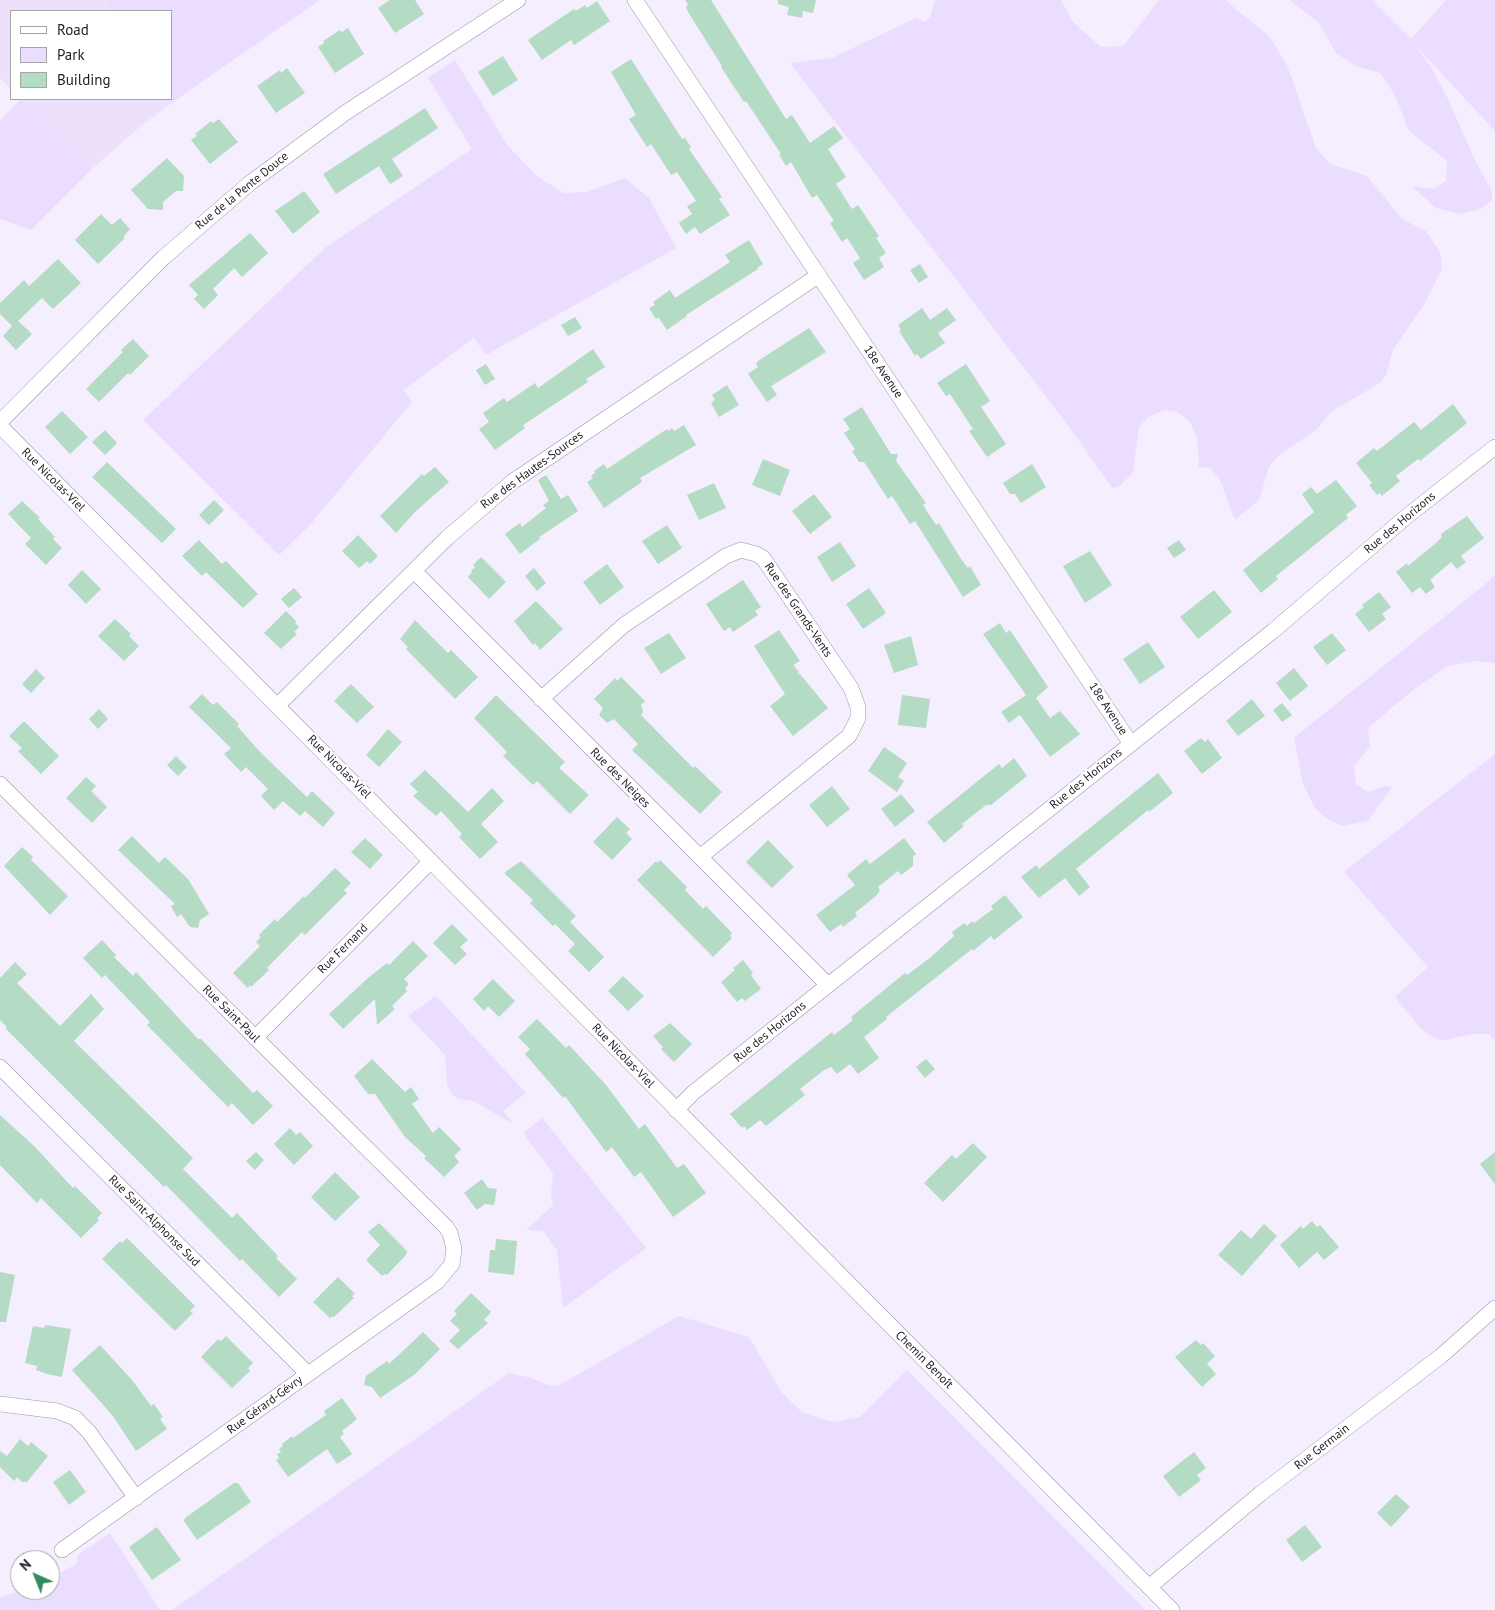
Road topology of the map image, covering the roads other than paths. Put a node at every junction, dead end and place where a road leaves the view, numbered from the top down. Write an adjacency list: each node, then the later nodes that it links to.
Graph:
1 (518, 0): 4 (street, Rue de la Pente Douce)
2 (635, 0): 3 (street, 18e Avenue)
3 (819, 275): 7 (street, Rue des Hautes-Sources); 10 (street, 18e Avenue)
4 (0, 422)
5 (0, 426): 9 (street, Rue Nicolas-Viel)
6 (1495, 447): 10 (street, Rue des Horizons)
7 (414, 570): 8 (street, Rue des Neiges); 9 (street, Rue des Hautes-Sources)
8 (541, 699): 12 (street, Rue des Neiges); 12 (street, Rue des Grands-Vents)
9 (278, 705): 13 (street, Rue Nicolas-Viel)
10 (1131, 744): 14 (street, Rue des Horizons)
11 (0, 784): 15 (street, Rue Saint-Paul)
12 (700, 857): 14 (street, Rue des Neiges)
13 (431, 861): 15 (street, Rue Fernand); 17 (street, Rue Nicolas-Viel)
14 (828, 985): 17 (street, Rue des Horizons)
15 (255, 1038): 18 (street, Rue Saint-Paul)
16 (0, 1067): 20 (street, Rue Saint-Alphonse Sud)
17 (676, 1110): 24 (street, Chemin Benoît)
18 (454, 1249): 20 (street, Rue Gérard-Gévry)
19 (1495, 1308): 24 (street, Rue Germain)
20 (308, 1374): 22 (street, Rue Gérard-Gévry)
21 (0, 1404): 22 (street)
22 (136, 1498): 23 (street, Rue Gérard-Gévry)
23 (62, 1550)
24 (1149, 1587): 25 (street, Chemin Benoît)
25 (1172, 1610)

